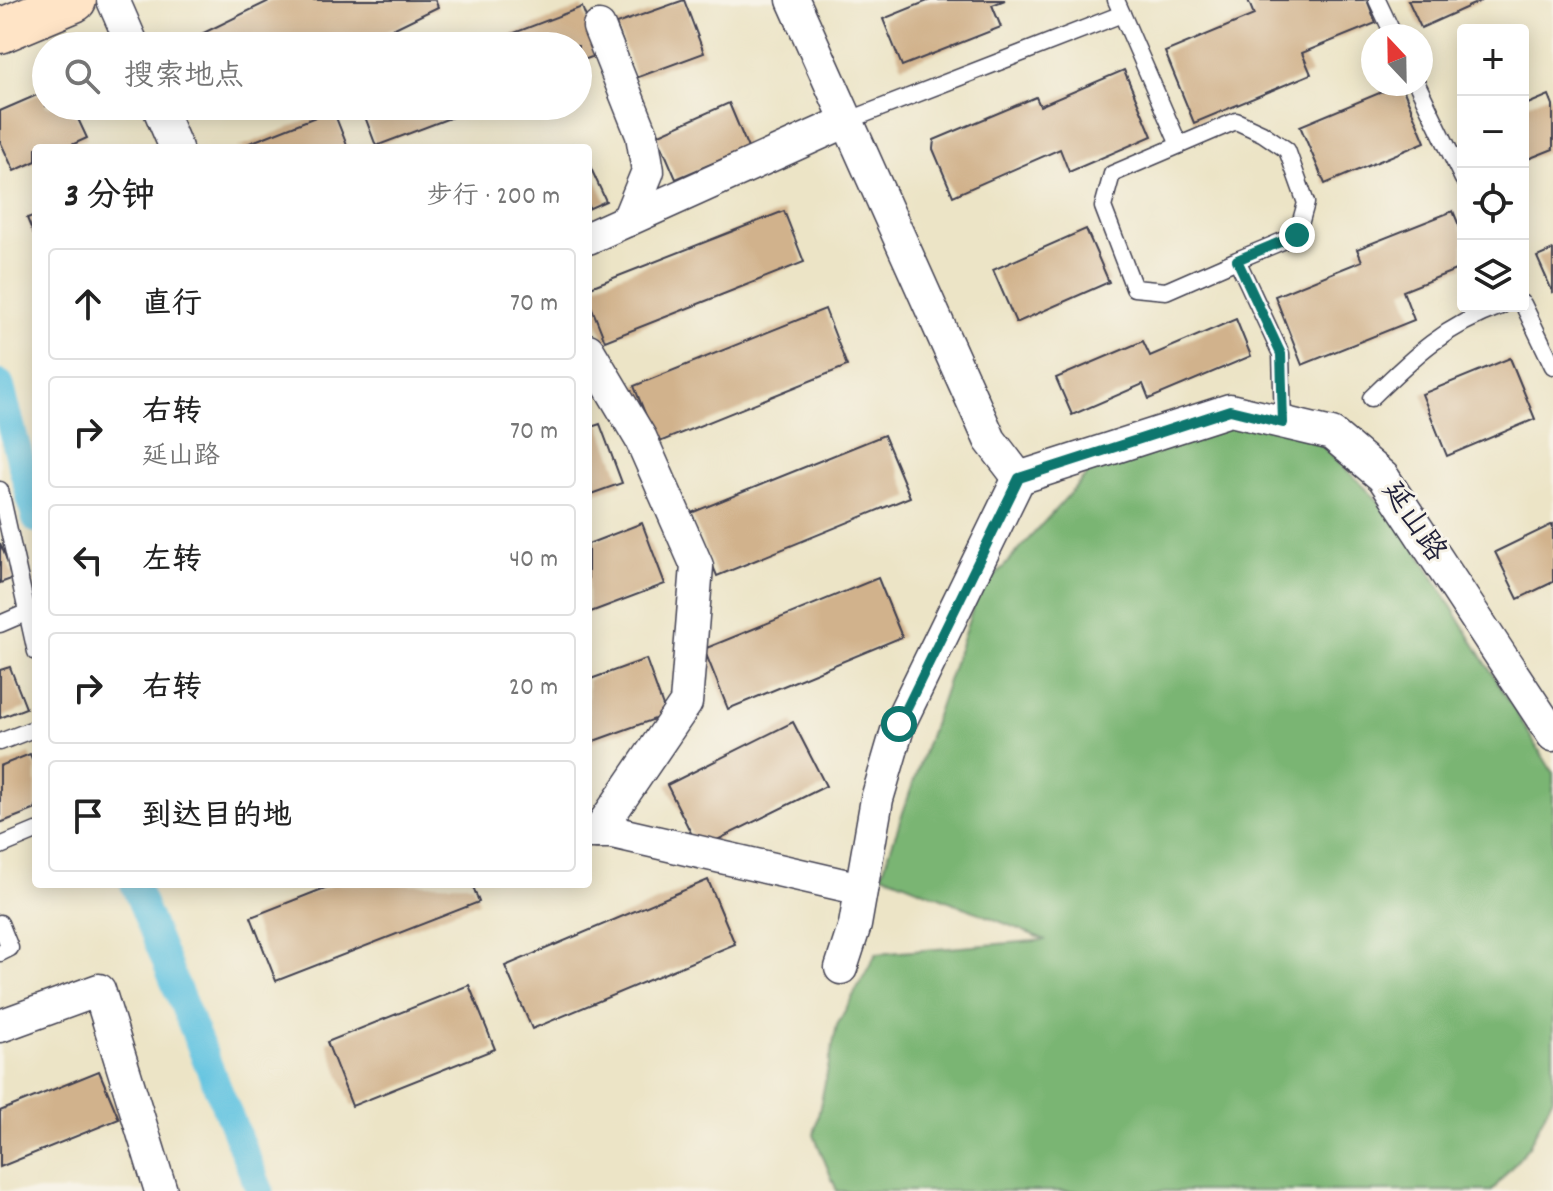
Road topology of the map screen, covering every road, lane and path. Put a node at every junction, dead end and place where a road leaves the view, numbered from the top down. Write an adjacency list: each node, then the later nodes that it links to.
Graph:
1 (74, 0): 8 (main road)
2 (113, 0): 9 (street)
3 (793, 0): 12 (street)
4 (1377, 0): 6 (lane)
5 (1119, 7): 12 (lane); 14 (lane)
6 (1388, 24)
7 (599, 27): 16 (street)
8 (0, 31)
9 (127, 32)
10 (1423, 96): 15 (lane)
11 (164, 120): 13 (street)
12 (847, 121): 16 (street); 25 (street)
13 (174, 144)
14 (1179, 145): 18 (lane); 18 (lane)
15 (1458, 168)
16 (628, 220): 17 (street)
17 (592, 236)
18 (1237, 260): 24 (lane)
19 (1483, 312): 23 (lane)
20 (1527, 312): 22 (lane)
21 (592, 357): 34 (street)
22 (1553, 366)
23 (1371, 398)
24 (1283, 423): 25 (street, 延山路); 30 (street, 延山路)
25 (1019, 478): 37 (street)
26 (1, 499): 27 (lane)
27 (28, 612): 28 (lane); 29 (lane)
28 (0, 624)
29 (32, 632)
30 (1543, 703): 32 (street, 延山路)
31 (32, 730): 33 (lane)
32 (1553, 735)
33 (0, 742)
34 (593, 832): 37 (street)
35 (32, 833): 36 (lane)
36 (0, 846)
37 (861, 889): 40 (street)
38 (0, 923): 39 (lane)
39 (0, 953)
40 (841, 968)
41 (0, 1026): 42 (street)
42 (161, 1191)

